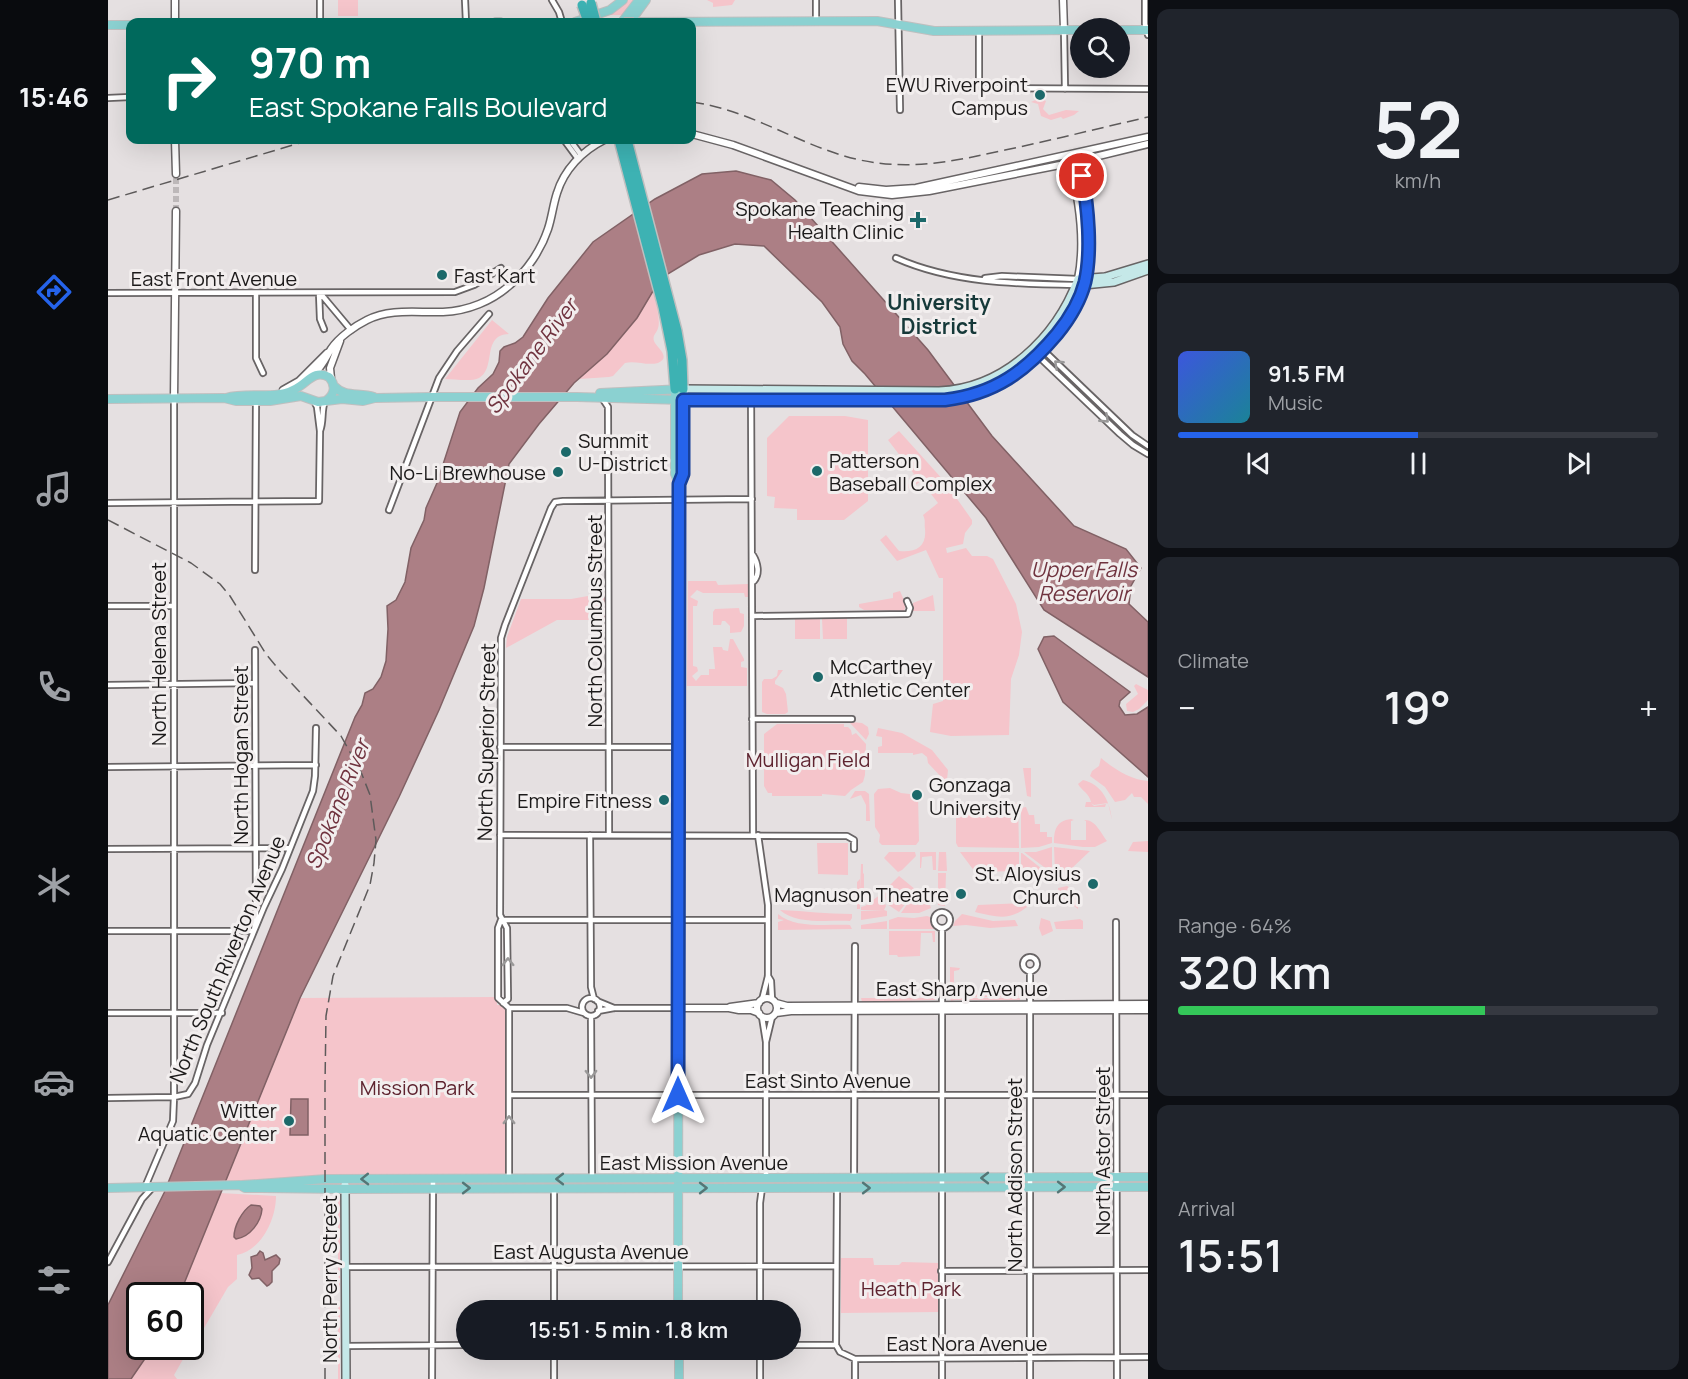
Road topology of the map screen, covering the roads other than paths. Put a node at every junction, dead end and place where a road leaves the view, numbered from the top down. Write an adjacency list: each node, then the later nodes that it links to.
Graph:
1 (175, 0): 13 (street)
2 (320, 0): 14 (street)
3 (465, 0): 15 (street)
4 (552, 0): 16 (street)
5 (623, 0): 17 (main road)
6 (639, 0): 20 (main road)
7 (646, 0): 21 (main road)
8 (816, 0): 22 (street)
9 (898, 0): 24 (street)
10 (1063, 0): 28 (street)
11 (1145, 0): 31 (street)
12 (586, 2): 18 (highway, bridge); 19 (highway, bridge)
13 (175, 18)
14 (320, 18)
15 (465, 18)
16 (561, 18)
17 (587, 18)
18 (588, 18)
19 (594, 18)
20 (626, 18)
21 (635, 18)
22 (816, 21): 23 (main road); 24 (main road)
23 (696, 22)
24 (898, 24): 27 (main road); 36 (street)
25 (108, 25): 26 (main road)
26 (126, 25)
27 (979, 30): 28 (main road); 32 (street)
28 (1064, 30): 29 (main road); 32 (street)
29 (1070, 30)
30 (1130, 31): 31 (main road)
31 (1148, 32)
32 (1065, 88): 33 (street)
33 (1148, 89)
34 (126, 97): 35 (street)
35 (108, 98)
36 (900, 110)
37 (696, 135): 48 (street)
38 (1148, 137): 47 (street)
39 (176, 144): 49 (street)
40 (568, 144): 46 (street)
41 (572, 144): 46 (street)
42 (598, 144): 46 (street)
43 (620, 144): 60 (highway)
44 (628, 144): 60 (highway)
45 (1148, 144): 47 (street)
46 (579, 157): 63 (street)
47 (1077, 158): 48 (street); 55 (street)
48 (1069, 160): 55 (street)
49 (176, 174)
50 (176, 211): 57 (street, North Helena Street)
51 (896, 258): 55 (street)
52 (1148, 264): 55 (main road)
53 (501, 268): 59 (street, East Front Avenue)
54 (1148, 270): 55 (main road)
55 (1081, 282): 65 (main road); 67 (main road)
56 (108, 293): 57 (street, East Front Avenue)
57 (175, 293): 58 (street, East Front Avenue); 84 (street, North Helena Street)
58 (256, 293): 59 (street, East Front Avenue); 68 (street)
59 (319, 293): 62 (street); 63 (street, East Front Avenue)
60 (667, 306): 71 (highway)
61 (489, 314): 75 (street)
62 (324, 329)
63 (351, 330): 64 (street)
64 (340, 340): 66 (street); 70 (street)
65 (1034, 347): 67 (street); 72 (main road)
66 (332, 348): 69 (street); 74 (street)
67 (1041, 353): 73 (street, one-way to 67); 82 (street); 85 (main road)
68 (263, 373)
69 (311, 377): 70 (main road); 79 (main road); 87 (main road)
70 (332, 382): 80 (main road); 88 (main road)
71 (679, 389): 72 (main road); 76 (main road); 86 (main road)
72 (751, 389): 85 (street)
73 (1086, 390): 82 (street); 90 (street)
74 (236, 395): 78 (main road); 79 (main road)
75 (432, 397): 76 (main road); 80 (main road); 101 (street)
76 (575, 397): 77 (main road)
77 (601, 397): 81 (main road); 89 (street)
78 (224, 398): 79 (main road); 84 (main road)
79 (256, 398): 87 (main road); 96 (street)
80 (375, 398): 88 (main road)
81 (617, 398): 86 (main road); 89 (street)
82 (1082, 398): 92 (street, one-way to 92)
83 (108, 399): 84 (main road)
84 (174, 399): 100 (street, North Helena Street)
85 (751, 399): 86 (main road); 95 (street)
86 (679, 400): 98 (main road)
87 (313, 401): 88 (main road); 91 (street)
88 (325, 401): 91 (street)
89 (608, 407): 97 (street, North Columbus Street)
90 (1125, 428): 92 (street); 93 (street)
91 (320, 431): 96 (street)
92 (1120, 434): 94 (street)
93 (1148, 446)
94 (1148, 454)
95 (752, 499): 98 (street); 106 (street)
96 (256, 501): 100 (street); 102 (street)
97 (609, 501): 98 (street); 114 (street, North Superior Street); 115 (street, North Columbus Street)
98 (679, 501): 116 (main road)
99 (108, 502): 100 (street)
100 (175, 502): 105 (street, North Helena Street)
101 (389, 510)
102 (255, 570)
103 (907, 601): 106 (street)
104 (108, 606): 105 (street)
105 (174, 606): 109 (street, North Helena Street)
106 (753, 616): 111 (street)
107 (255, 650): 108 (street, North Hogan Street)
108 (255, 683): 109 (street); 117 (street, North Hogan Street)
109 (174, 684): 110 (street); 119 (street, North Helena Street)
110 (108, 685)
111 (752, 719): 112 (street); 125 (street)
112 (852, 719)
113 (316, 728): 118 (street)
114 (500, 747): 115 (street); 121 (street, North Superior Street)
115 (610, 747): 116 (street); 123 (street, North Columbus Street)
116 (679, 747): 124 (main road)
117 (255, 765): 118 (street); 119 (street); 127 (street, North Hogan Street)
118 (315, 765): 128 (street, North South Riverton Avenue)
119 (174, 766): 120 (street); 126 (street, North Helena Street)
120 (108, 767)
121 (500, 835): 122 (street); 131 (street, North Superior Street)
122 (590, 835): 123 (street); 132 (street)
123 (609, 835): 124 (street)
124 (679, 835): 125 (street); 133 (main road)
125 (756, 835): 130 (street); 134 (street)
126 (174, 848): 127 (street); 129 (street); 138 (street, North Helena Street)
127 (255, 848): 128 (street); 139 (street, North Hogan Street)
128 (290, 848): 139 (street, North South Riverton Avenue)
129 (108, 849)
130 (854, 849)
131 (501, 920): 132 (street); 148 (street, North Superior Street); 148 (street, North Superior Street, one-way to 131)
132 (591, 920): 133 (street); 143 (street)
133 (679, 920): 134 (street); 156 (main road)
134 (768, 920): 142 (street)
135 (1116, 922): 152 (street, North Astor Street)
136 (942, 928): 150 (street)
137 (108, 931): 138 (street)
138 (174, 931): 139 (street); 162 (street, North Helena Street)
139 (254, 931): 163 (street, North South Riverton Avenue)
140 (855, 946): 158 (street)
141 (1030, 971): 151 (street, North Addison Street)
142 (768, 976): 146 (street); 147 (street)
143 (591, 987): 144 (street); 145 (street)
144 (596, 1000): 145 (street); 155 (street); 160 (street)
145 (585, 1001): 154 (street); 164 (street)
146 (760, 1002): 147 (street, East Sharp Avenue); 157 (street); 165 (street)
147 (774, 1002): 158 (street, East Sharp Avenue); 166 (street)
148 (503, 1003): 153 (street)
149 (1148, 1004): 152 (street, East Sharp Avenue)
150 (942, 1007): 151 (street, East Sharp Avenue); 158 (street, East Sharp Avenue); 174 (street)
151 (1030, 1007): 152 (street, East Sharp Avenue); 175 (street, North Addison Street)
152 (1117, 1007): 159 (street, East Sharp Avenue); 176 (street, North Astor Street)
153 (508, 1008): 154 (street); 169 (street)
154 (567, 1008): 164 (street)
155 (614, 1008): 156 (street); 160 (street)
156 (678, 1008): 157 (street); 171 (main road)
157 (729, 1008): 165 (street)
158 (855, 1008): 166 (street, East Sharp Avenue); 173 (street)
159 (1148, 1010)
160 (598, 1011): 167 (street)
161 (108, 1013): 162 (street)
162 (173, 1013): 163 (street); 178 (street, North Helena Street)
163 (222, 1013): 178 (street, North South Riverton Avenue)
164 (584, 1013): 167 (street)
165 (760, 1015): 166 (street, East Sharp Avenue); 168 (street)
166 (774, 1015): 168 (street)
167 (591, 1016): 170 (street, one-way to 170)
168 (766, 1042): 172 (street)
169 (509, 1095): 170 (street, East Sinto Avenue); 190 (street, one-way to 169)
170 (591, 1095): 171 (street, East Sinto Avenue); 191 (street)
171 (678, 1095): 172 (street, East Sinto Avenue); 182 (main road)
172 (766, 1095): 173 (street, East Sinto Avenue); 183 (street)
173 (854, 1095): 174 (street, East Sinto Avenue); 185 (street)
174 (942, 1095): 175 (street, East Sinto Avenue); 186 (street)
175 (1029, 1095): 176 (street, East Sinto Avenue); 187 (street, North Addison Street)
176 (1117, 1095): 177 (street, East Sinto Avenue); 180 (street, North Astor Street)
177 (1148, 1095)
178 (174, 1097): 179 (street); 194 (street, North South Riverton Avenue)
179 (108, 1098)
180 (1117, 1177): 181 (main road, East Mission Avenue); 187 (main road, East Mission Avenue); 195 (street, North Astor Street)
181 (1148, 1177)
182 (679, 1178): 183 (main road, East Mission Avenue); 191 (main road, East Mission Avenue); 200 (main road)
183 (766, 1178): 184 (main road, East Mission Avenue); 201 (main road)
184 (844, 1178): 185 (main road, East Mission Avenue); 203 (street)
185 (854, 1178): 186 (main road, East Mission Avenue)
186 (942, 1178): 187 (main road, East Mission Avenue, one-way to 186); 204 (street)
187 (1029, 1178): 205 (street, North Addison Street)
188 (345, 1179): 189 (main road, East Mission Avenue, one-way to 188); 192 (main road, East Mission Avenue); 206 (main road, North Perry Street)
189 (433, 1179): 190 (main road, East Mission Avenue); 198 (street)
190 (509, 1179): 191 (main road, East Mission Avenue, one-way to 190)
191 (592, 1179)
192 (239, 1185): 194 (main road, East Mission Avenue); 206 (main road, East Mission Avenue)
193 (135, 1187): 194 (main road, East Mission Avenue); 197 (main road, East Mission Avenue); 207 (street)
194 (152, 1187): 207 (street)
195 (1117, 1187): 196 (main road, East Mission Avenue); 205 (main road, East Mission Avenue, one-way to 195); 215 (street, North Astor Street)
196 (1148, 1187)
197 (108, 1188)
198 (433, 1188): 199 (main road, East Mission Avenue, one-way to 199); 206 (main road, East Mission Avenue); 214 (street)
199 (554, 1188): 200 (main road, East Mission Avenue); 209 (street)
200 (679, 1188): 201 (main road, East Mission Avenue, one-way to 201); 210 (main road)
201 (729, 1188): 202 (main road, East Mission Avenue)
202 (762, 1188): 203 (main road, East Mission Avenue); 211 (street)
203 (840, 1188): 204 (main road, East Mission Avenue, one-way to 204); 212 (street)
204 (941, 1188): 205 (main road, East Mission Avenue); 217 (street)
205 (1029, 1188): 218 (street, North Addison Street)
206 (345, 1189): 213 (main road, North Perry Street)
207 (142, 1199): 208 (street)
208 (108, 1262)
209 (554, 1266): 210 (street, East Augusta Avenue); 214 (street, East Augusta Avenue); 219 (street)
210 (679, 1266): 211 (street, East Augusta Avenue); 220 (main road)
211 (760, 1266): 212 (street, East Augusta Avenue); 221 (street)
212 (836, 1266): 225 (street)
213 (346, 1267): 214 (street, East Augusta Avenue); 226 (main road, North Perry Street)
214 (432, 1267): 222 (street)
215 (1117, 1270): 216 (street); 218 (street); 227 (street, North Astor Street)
216 (1148, 1270)
217 (941, 1271): 218 (street); 229 (street)
218 (1029, 1271): 230 (street, North Addison Street)
219 (554, 1300)
220 (678, 1300)
221 (760, 1300)
222 (432, 1345): 223 (street); 226 (street); 236 (street)
223 (456, 1345)
224 (801, 1345): 225 (street)
225 (836, 1345): 231 (street)
226 (346, 1346): 235 (main road, North Perry Street)
227 (1117, 1357): 228 (street, East Nora Avenue); 230 (street, East Nora Avenue); 243 (street, North Astor Street)
228 (1148, 1357)
229 (942, 1358): 230 (street, East Nora Avenue); 231 (street, East Nora Avenue); 241 (street)
230 (1029, 1358): 242 (street, North Addison Street)
231 (855, 1359): 240 (street)
232 (554, 1360): 237 (street)
233 (679, 1360): 238 (main road)
234 (760, 1360): 239 (street)
235 (346, 1379)
236 (432, 1379)
237 (554, 1379)
238 (679, 1379)
239 (760, 1379)
240 (855, 1379)
241 (942, 1379)
242 (1030, 1379)
243 (1117, 1379)

